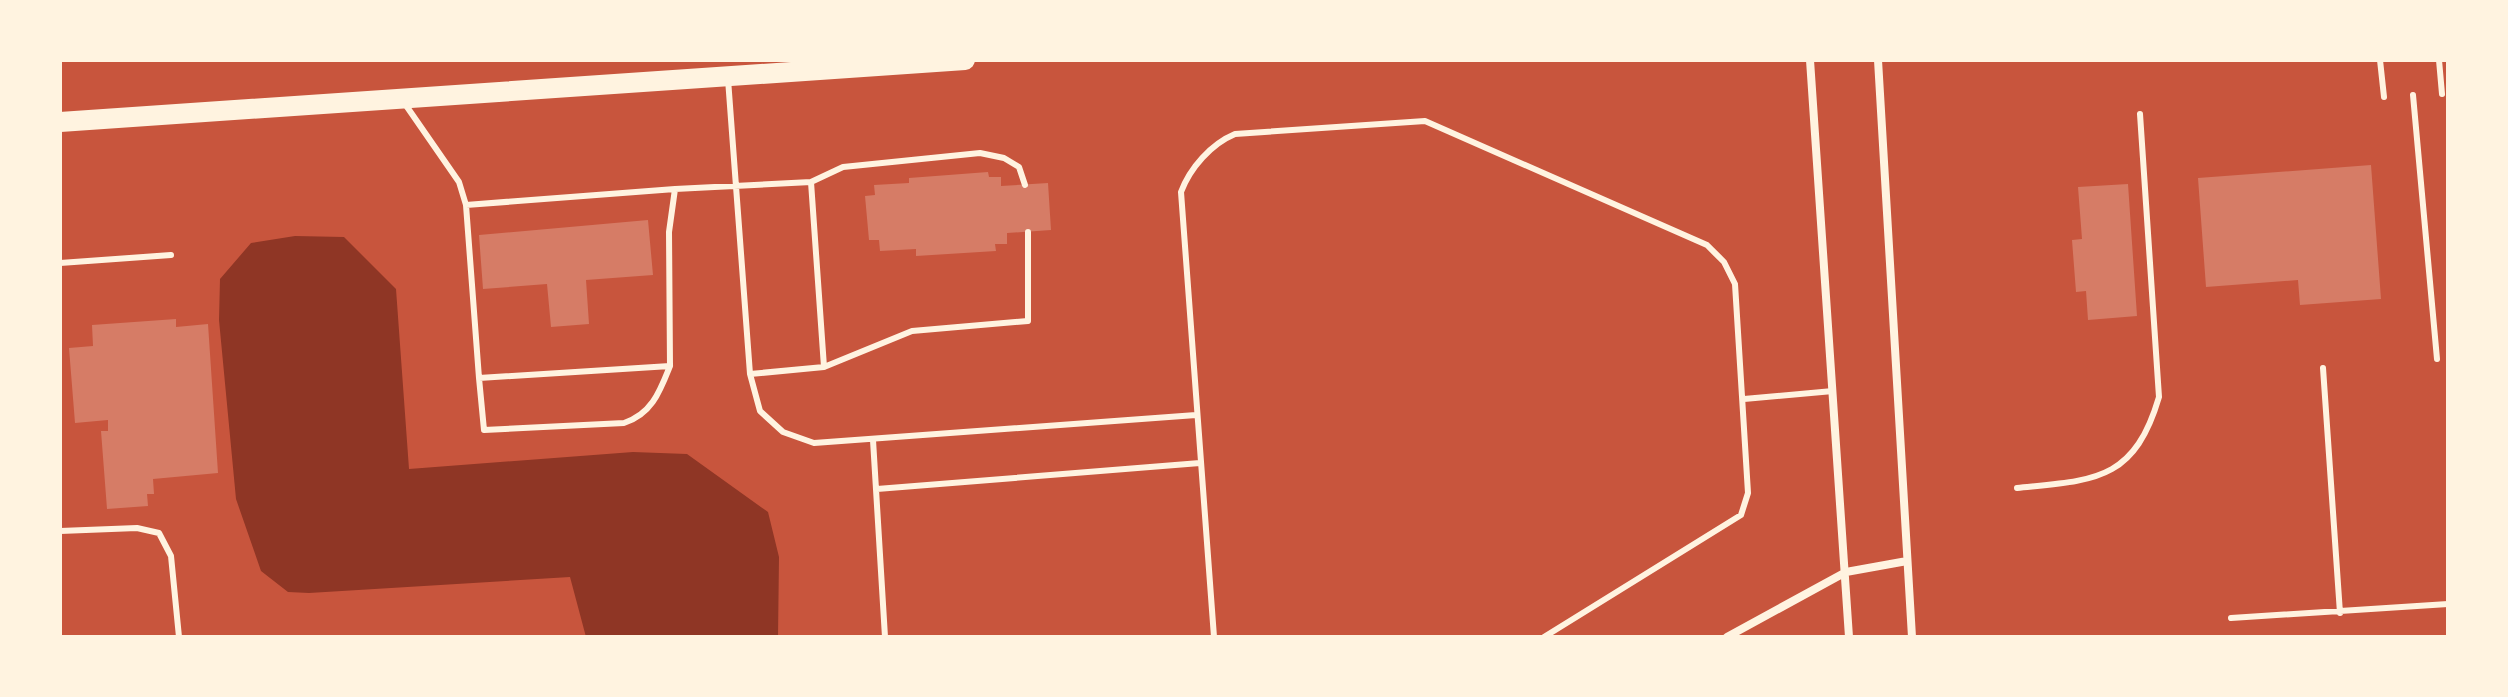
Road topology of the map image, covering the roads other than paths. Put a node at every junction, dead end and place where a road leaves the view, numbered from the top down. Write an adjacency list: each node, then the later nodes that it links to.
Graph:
1 (965, 60): 6 (main road)
2 (1810, 60): 27 (street)
3 (1878, 60): 35 (street)
4 (2380, 60): 9 (lane)
5 (2439, 60): 7 (lane)
6 (728, 68): 10 (main road); 15 (lane)
7 (2442, 94)
8 (2413, 95): 21 (lane)
9 (2384, 97)
10 (401, 98): 12 (main road); 17 (lane)
11 (2140, 114): 32 (lane)
12 (60, 122)
13 (811, 182): 14 (lane); 15 (lane); 23 (lane)
14 (1025, 185)
15 (735, 186): 16 (lane); 25 (lane)
16 (675, 189): 17 (lane); 22 (lane)
17 (466, 205): 26 (lane)
18 (1028, 232): 23 (lane)
19 (171, 255): 20 (lane)
20 (60, 263)
21 (2437, 359)
22 (670, 366): 26 (lane); 26 (lane)
23 (824, 367): 25 (lane)
24 (2323, 368): 38 (lane)
25 (750, 374): 30 (lane)
26 (479, 378)
27 (1833, 391): 28 (lane); 36 (street)
28 (1744, 399): 29 (lane); 43 (lane)
29 (1196, 415): 30 (lane); 31 (lane)
30 (873, 440): 33 (lane)
31 (1200, 463): 33 (lane); 42 (lane)
32 (2017, 488)
33 (877, 489): 41 (lane)
34 (60, 531): 40 (lane)
35 (1907, 561): 36 (street); 46 (street)
36 (1846, 572): 44 (street); 45 (street)
37 (2448, 604): 38 (lane)
38 (2340, 613): 39 (lane)
39 (2231, 618)
40 (179, 637)
41 (885, 637)
42 (1214, 637)
43 (1544, 637)
44 (1727, 637)
45 (1849, 637)
46 (1912, 637)

